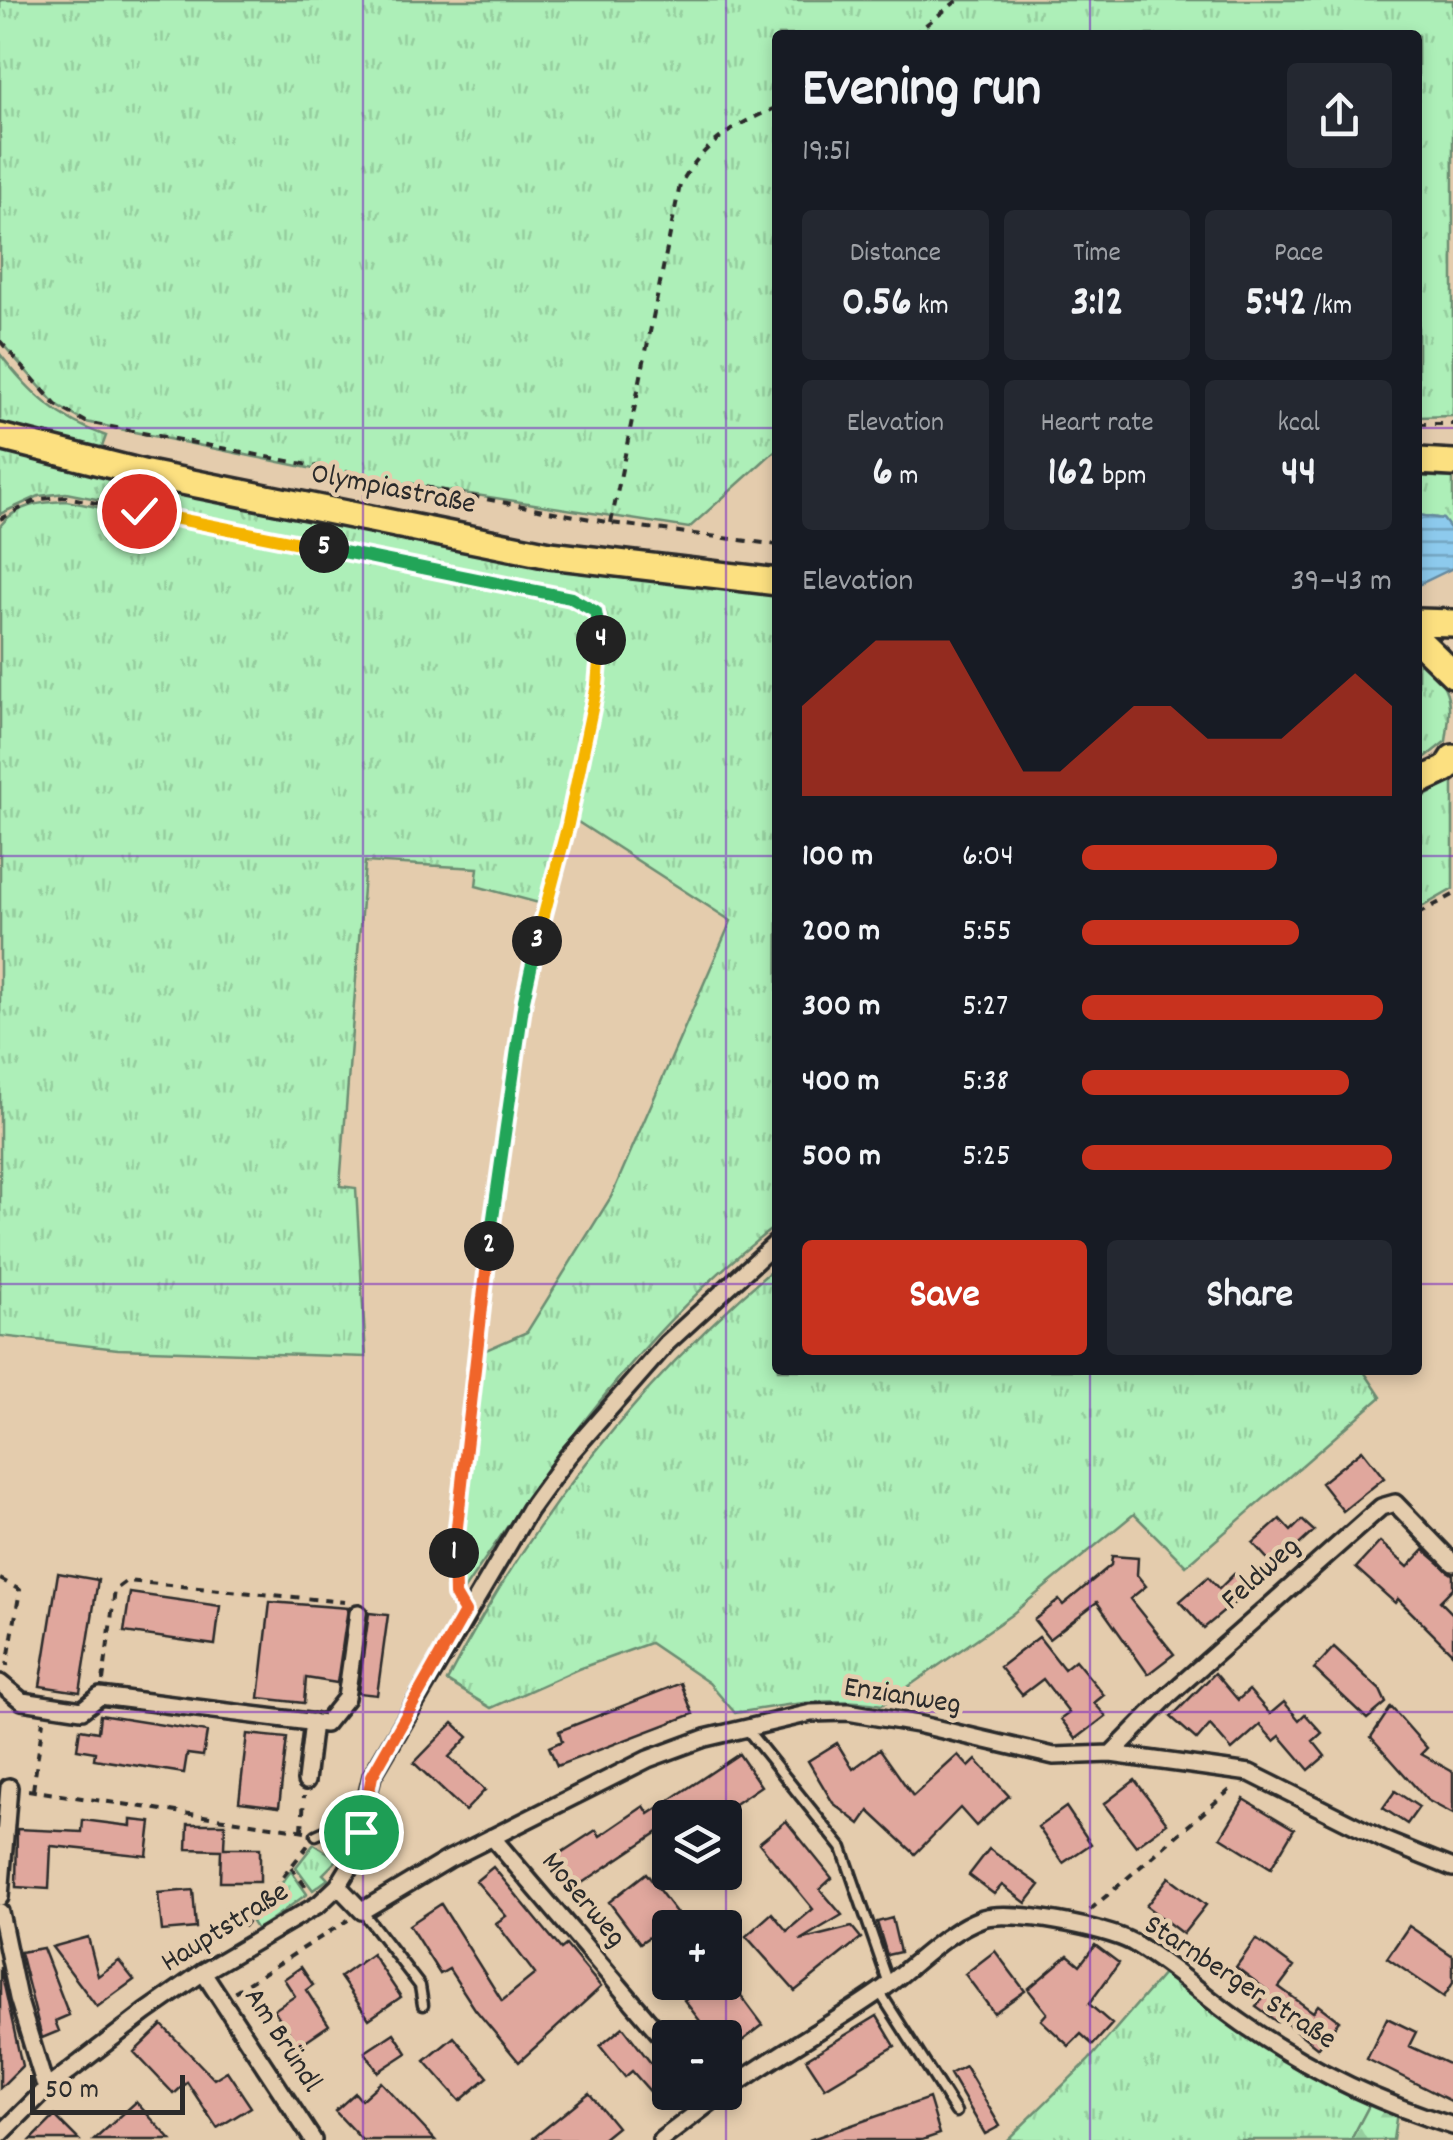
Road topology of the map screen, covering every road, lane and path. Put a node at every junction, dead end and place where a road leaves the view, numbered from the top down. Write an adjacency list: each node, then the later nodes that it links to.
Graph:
1 (958, 0): 2 (path)
2 (919, 30)
3 (772, 110): 11 (path)
4 (0, 340): 11 (path)
5 (1422, 424): 6 (path)
6 (1453, 424)
7 (0, 438): 13 (main road, Olympiastraße)
8 (1422, 461): 9 (main road)
9 (1453, 463)
10 (0, 519): 25 (path)
11 (611, 523): 12 (path)
12 (772, 545)
13 (772, 581)
14 (1422, 622): 15 (main road)
15 (1451, 622)
16 (1422, 644): 17 (main road)
17 (1453, 674)
18 (1453, 758): 19 (main road)
19 (1422, 780)
20 (1453, 895): 21 (path)
21 (1422, 912)
22 (772, 1247): 25 (street, Hauptstraße)
23 (1453, 1562): 32 (street, Feldweg)
24 (0, 1579): 27 (path)
25 (465, 1612): 37 (street, Hauptstraße)
26 (358, 1613): 28 (path); 30 (street)
27 (0, 1681): 29 (street)
28 (100, 1696): 29 (street); 30 (street)
29 (45, 1704): 36 (path)
30 (313, 1722): 34 (street)
31 (745, 1727): 32 (street, Enzianweg); 40 (street, Enzianweg); 51 (lane)
32 (1111, 1754): 33 (street, Enzianweg)
33 (1250, 1773): 42 (street, Enzianweg); 48 (path)
34 (306, 1781): 38 (path)
35 (9, 1787): 36 (path); 44 (street)
36 (34, 1790): 38 (path)
37 (362, 1829): 39 (lane); 43 (street, Hauptstraße)
38 (302, 1830): 39 (path)
39 (316, 1835): 41 (path)
40 (492, 1837): 46 (street, Enzianweg); 54 (street, Moserweg)
41 (291, 1867): 45 (path); 49 (path)
42 (1453, 1868)
43 (338, 1886): 45 (street, Hauptstraße); 46 (street)
44 (0, 1898)
45 (318, 1904): 50 (street, Hauptstraße)
46 (362, 1910): 52 (path); 53 (lane)
47 (0, 1912): 56 (street)
48 (1071, 1926): 51 (street, Starnberger Straße); 59 (street, Starnberger Straße)
49 (234, 1936)
50 (204, 1972): 52 (street, Am Bründl); 56 (street, Hauptstraße)
51 (884, 1987): 55 (street, Starnberger Straße); 58 (lane)
52 (221, 2000): 61 (street, Am Bründl)
53 (423, 2005)
54 (652, 2025)
55 (742, 2078)
56 (46, 2089): 60 (street, Hauptstraße)
57 (699, 2110): 62 (street, Starnberger Straße)
58 (956, 2112)
59 (1453, 2126)
60 (0, 2136)
61 (313, 2140)
62 (662, 2140)

